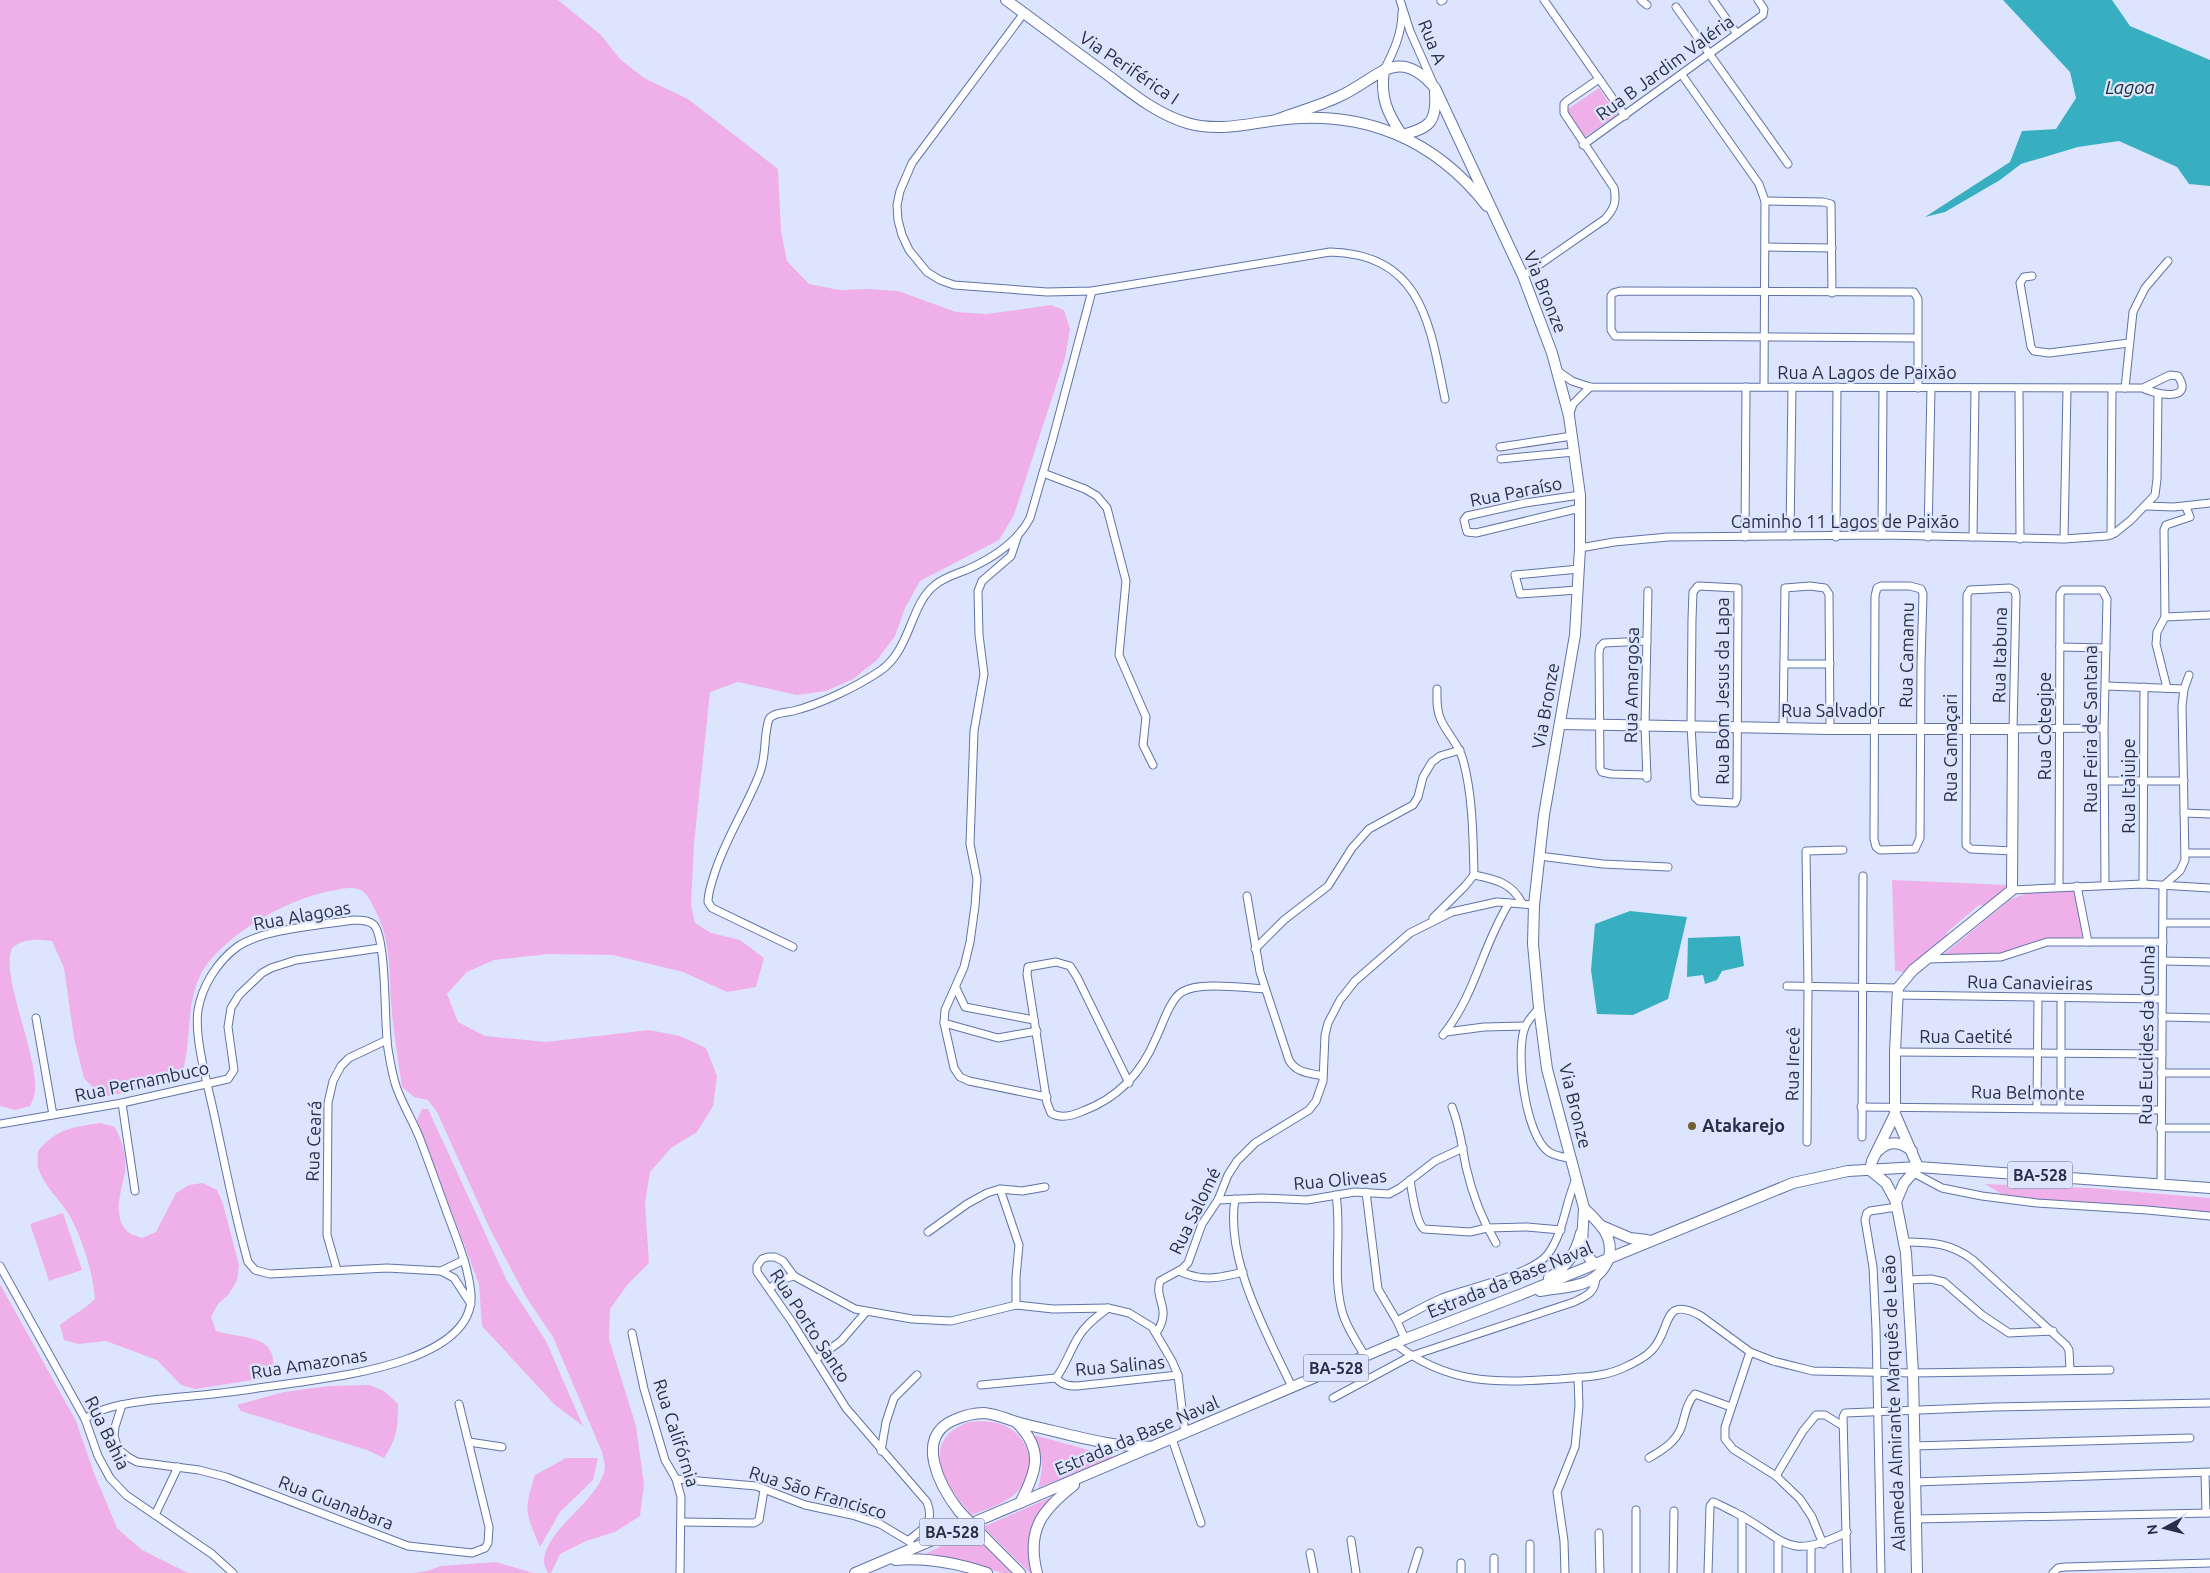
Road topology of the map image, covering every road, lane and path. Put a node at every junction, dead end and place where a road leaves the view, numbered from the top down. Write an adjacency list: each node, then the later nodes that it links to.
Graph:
1 (1006, 0): 9 (main road, Via Periférica I)
2 (1544, 0): 14 (street)
3 (1641, 0): 7 (street)
4 (1713, 0): 10 (street)
5 (1758, 0): 10 (street, Rua B Jardim Valéria)
6 (1401, 3): 12 (street); 15 (street, Rua A)
7 (1647, 5)
8 (1676, 7): 11 (street)
9 (1024, 13): 17 (main road, Via Periférica I); 28 (street)
10 (1737, 34): 11 (street, Rua B Jardim Valéria)
11 (1710, 55): 13 (street, Rua B Jardim Valéria); 20 (street)
12 (1384, 70): 15 (main road); 17 (main road); 18 (main road)
13 (1682, 75): 16 (street, Rua B Jardim Valéria); 21 (street)
14 (1599, 79): 16 (street); 19 (street)
15 (1435, 88): 18 (main road); 22 (main road)
16 (1625, 116): 19 (street, Rua B Jardim Valéria)
17 (1276, 120): 18 (main road)
18 (1402, 135): 22 (main road)
19 (1583, 145): 26 (street)
20 (1788, 164)
21 (1765, 201): 23 (street); 24 (street)
22 (1497, 219): 26 (main road, Via Bronze)
23 (1766, 247): 24 (street); 29 (street)
24 (1832, 248): 30 (street)
25 (2168, 261): 33 (street)
26 (1523, 276): 34 (main road, Via Bronze)
27 (2032, 276): 33 (street)
28 (1092, 291): 50 (street); 56 (street)
29 (1765, 292): 30 (street); 31 (street); 31 (street)
30 (1832, 293): 32 (street)
31 (1764, 338): 32 (street); 37 (street)
32 (1918, 338): 41 (street)
33 (2129, 343): 43 (street)
34 (1559, 372): 35 (street, Rua A Lagos de Paixão); 51 (main road, Via Bronze)
35 (1590, 387): 36 (street, Rua A Lagos de Paixão); 51 (street)
36 (1746, 387): 37 (street, Rua A Lagos de Paixão); 66 (street)
37 (1764, 387): 38 (street, Rua A Lagos de Paixão)
38 (1792, 387): 39 (street, Rua A Lagos de Paixão); 65 (street)
39 (1837, 387): 40 (street, Rua A Lagos de Paixão); 67 (street)
40 (1883, 388): 41 (street, Rua A Lagos de Paixão); 63 (street)
41 (1918, 388): 42 (street, Rua A Lagos de Paixão)
42 (1930, 388): 45 (street, Rua A Lagos de Paixão); 68 (street)
43 (2126, 388): 44 (street, Rua A Lagos de Paixão); 47 (street, Rua A Lagos de Paixão)
44 (2143, 388): 49 (street, Rua A Lagos de Paixão); 49 (street, Rua A Lagos de Paixão)
45 (1975, 389): 46 (street, Rua A Lagos de Paixão); 69 (street)
46 (2019, 389): 48 (street, Rua A Lagos de Paixão); 70 (street)
47 (2112, 389): 48 (street, Rua A Lagos de Paixão); 64 (street)
48 (2067, 390): 71 (street)
49 (2158, 394): 59 (street)
50 (1445, 399)
51 (1569, 416): 52 (main road, Via Bronze)
52 (1572, 436): 53 (street); 54 (main road, Via Bronze)
53 (1500, 447)
54 (1574, 452): 55 (street); 57 (main road, Via Bronze)
55 (1501, 459)
56 (1043, 473): 62 (street); 105 (street)
57 (1580, 495): 61 (main road, Via Bronze); 61 (street, Rua Paraíso)
58 (2210, 503): 60 (street)
59 (2146, 506): 60 (street); 64 (street)
60 (2186, 507): 79 (street)
61 (1580, 508): 72 (main road, Via Bronze)
62 (1018, 535): 135 (street); 143 (street)
63 (1882, 535): 67 (street, Caminho 11 Lagos de Paixão); 68 (street, Caminho 11 Lagos de Paixão)
64 (2110, 535): 71 (street, Caminho 11 Lagos de Paixão)
65 (1790, 536): 66 (street, Caminho 11 Lagos de Paixão); 67 (street, Caminho 11 Lagos de Paixão)
66 (1745, 537): 72 (street, Caminho 11 Lagos de Paixão)
67 (1836, 537)
68 (1928, 537): 69 (street, Caminho 11 Lagos de Paixão)
69 (1973, 537): 70 (street, Caminho 11 Lagos de Paixão)
70 (2020, 539): 71 (street, Caminho 11 Lagos de Paixão)
71 (2064, 539)
72 (1580, 548): 73 (main road, Via Bronze)
73 (1579, 569): 76 (main road, Via Bronze); 76 (street)
74 (2007, 588): 99 (street, Rua Camaçari); 103 (street, Rua Itabuna)
75 (2087, 588): 81 (street, Rua Cotegipe); 82 (street, Rua Feira de Santana)
76 (1578, 590): 91 (main road, Via Bronze)
77 (1648, 591): 80 (street, Rua Amargosa)
78 (2210, 615): 79 (street)
79 (2165, 617): 88 (street)
80 (1647, 641): 92 (street); 93 (street, Rua Amargosa)
81 (2060, 647): 82 (street); 100 (street, Rua Cotegipe)
82 (2106, 648): 86 (street, Rua Feira de Santana)
83 (1784, 664): 84 (street); 84 (street); 96 (street)
84 (1830, 664): 102 (street)
85 (2189, 675): 90 (street)
86 (2106, 686): 87 (street); 101 (street, Rua Feira de Santana)
87 (2144, 687): 88 (street); 107 (street, Rua Itaiuipe)
88 (2167, 688): 90 (street)
89 (1437, 689): 104 (street)
90 (2184, 689): 108 (street)
91 (1561, 724): 92 (main road, Rua Salvador); 115 (main road, Via Bronze)
92 (1600, 725): 93 (main road, Rua Salvador); 93 (street, Rua Amargosa)
93 (1645, 726): 94 (main road, Rua Salvador)
94 (1691, 726): 95 (main road, Rua Salvador); 95 (street, Rua Bom Jesus da Lapa); 95 (street, Rua Bom Jesus da Lapa)
95 (1738, 726): 96 (main road, Rua Salvador)
96 (1783, 728): 102 (main road, Rua Salvador)
97 (1875, 728): 98 (main road, Rua Salvador); 98 (street); 98 (street, Rua Camamu); 102 (main road, Rua Salvador)
98 (1920, 728): 99 (main road, Rua Salvador)
99 (1966, 728): 103 (main road, Rua Salvador); 112 (street, Rua Camaçari)
100 (2060, 728): 101 (street, Rua Salvador); 103 (street, Rua Salvador); 123 (street, Rua Cotegipe)
101 (2104, 728): 106 (street, Rua Feira de Santana)
102 (1830, 729)
103 (2014, 729): 112 (main road)
104 (1460, 750): 117 (street); 137 (street)
105 (1153, 765)
106 (2105, 781): 107 (street); 120 (street, Rua Feira de Santana)
107 (2143, 781): 108 (street); 119 (street, Rua Itaiuipe)
108 (2184, 781): 109 (street)
109 (2184, 813): 110 (street); 113 (street)
110 (2210, 814)
111 (1843, 850): 142 (street, Rua Irecê)
112 (2013, 851): 125 (main road)
113 (2185, 853): 114 (street); 122 (street)
114 (2210, 853)
115 (1539, 856): 116 (street); 129 (main road, Via Bronze)
116 (1668, 868)
117 (1474, 875): 128 (street); 130 (street, Rua Salomé)
118 (1864, 876): 144 (street)
119 (2143, 884): 120 (street); 122 (street)
120 (2105, 885): 121 (street)
121 (2077, 886): 123 (street); 133 (street)
122 (2163, 886): 124 (street); 131 (street, Rua Euclides da Cunha)
123 (2059, 887): 125 (street)
124 (2210, 888)
125 (2012, 890): 138 (main road)
126 (1247, 896): 137 (street)
127 (1509, 903): 128 (street, Rua Salomé); 130 (street, Rua Salomé); 156 (street)
128 (1522, 903): 129 (street, Rua Salomé)
129 (1534, 905): 150 (main road, Via Bronze)
130 (1429, 921): 165 (street, Rua Salomé)
131 (2164, 923): 132 (street); 134 (street, Rua Euclides da Cunha)
132 (2210, 924)
133 (2088, 942): 134 (street); 138 (street)
134 (2163, 942): 139 (street, Rua Euclides da Cunha)
135 (793, 947)
136 (380, 948): 158 (street, Rua Alagoas); 167 (street, Rua Pernambuco); 167 (street, Rua Alagoas)
137 (1255, 949): 145 (street)
138 (1926, 959): 146 (main road)
139 (2163, 961): 140 (street); 149 (street, Rua Euclides da Cunha)
140 (2210, 962)
141 (1786, 986): 142 (street, Rua Canavieiras)
142 (1808, 987): 144 (street, Rua Canavieiras); 181 (street, Rua Irecê)
143 (956, 988): 154 (street); 155 (street)
144 (1862, 988): 146 (street, Rua Canavieiras); 172 (street)
145 (1265, 989): 165 (street); 166 (street)
146 (1897, 992): 147 (street, Rua Canavieiras); 159 (main road)
147 (2038, 998): 148 (street, Rua Canavieiras); 160 (street)
148 (2061, 998): 149 (street, Rua Canavieiras); 161 (street)
149 (2162, 999): 151 (street, Rua Euclides da Cunha)
150 (1538, 1008): 156 (street); 185 (main road, Via Bronze)
151 (2162, 1017): 153 (street); 162 (street, Rua Euclides da Cunha)
152 (36, 1018): 176 (street)
153 (2210, 1018)
154 (1034, 1020): 157 (street); 166 (street)
155 (944, 1023): 157 (street); 168 (street)
156 (1525, 1026): 185 (street)
157 (1037, 1032): 168 (street)
158 (387, 1040): 211 (street, Rua Alagoas); 214 (street, Rua Ceará)
159 (1895, 1052): 160 (street, Rua Caetité); 175 (main road)
160 (2038, 1053): 161 (street, Rua Caetité); 171 (street)
161 (2062, 1053): 162 (street, Rua Caetité); 173 (street)
162 (2162, 1054): 163 (street, Rua Euclides da Cunha)
163 (2161, 1073): 164 (street); 174 (street, Rua Euclides da Cunha)
164 (2210, 1073)
165 (1323, 1076): 198 (street, Rua Salomé)
166 (1128, 1083): 168 (street)
167 (207, 1084): 169 (street, Rua Pernambuco); 214 (street, Rua Alagoas)
168 (1047, 1097)
169 (122, 1102): 176 (street, Rua Pernambuco); 194 (street)
170 (1452, 1107): 182 (street)
171 (2037, 1107): 173 (street, Rua Belmonte); 175 (street, Rua Belmonte)
172 (1861, 1108): 175 (street, Rua Belmonte); 180 (street)
173 (2061, 1108): 174 (street, Rua Belmonte)
174 (2160, 1110): 178 (street, Rua Euclides da Cunha)
175 (1895, 1111): 183 (main road); 184 (main road)
176 (53, 1115): 177 (street, Rua Pernambuco)
177 (0, 1124)
178 (2160, 1128): 179 (street); 190 (street, Rua Euclides da Cunha)
179 (2210, 1128)
180 (1862, 1137)
181 (1807, 1142)
182 (1463, 1148): 189 (street, Rua Oliveas); 203 (street)
183 (1912, 1151): 184 (main road); 187 (main road)
184 (1875, 1155): 186 (main road)
185 (1571, 1159): 188 (main road, Via Bronze)
186 (1870, 1170): 187 (main road, Estrada da Base Naval / BA-528); 199 (main road, Alameda Almirante Marquês de Leão); 207 (main road, Estrada da Base Naval / BA-528)
187 (1915, 1170): 190 (main road, Estrada da Base Naval / BA-528); 199 (main road); 201 (street)
188 (1576, 1178): 200 (main road, Via Bronze); 204 (street)
189 (1410, 1180): 195 (street, Rua Oliveas); 203 (street)
190 (2160, 1184): 192 (main road, Estrada da Base Naval / BA-528)
191 (1045, 1187): 193 (street)
192 (2210, 1188)
193 (1000, 1189): 205 (street); 224 (street)
194 (135, 1191)
195 (1366, 1192): 196 (street, Rua Oliveas); 227 (street)
196 (1336, 1195): 197 (street, Rua Oliveas); 234 (street)
197 (1235, 1199): 198 (street, Rua Oliveas); 217 (street)
198 (1218, 1200): 216 (street, Rua Salomé)
199 (1896, 1205): 209 (main road, Alameda Almirante Marquês de Leão); 239 (street)
200 (1584, 1208): 202 (main road); 206 (main road, Via Bronze)
201 (2210, 1216)
202 (1602, 1226): 207 (main road); 210 (main road)
203 (1487, 1228): 204 (street); 208 (street)
204 (1561, 1230): 227 (street)
205 (928, 1232)
206 (1581, 1233): 212 (main road, Via Bronze); 222 (main road)
207 (1650, 1240): 210 (main road, Estrada da Base Naval / BA-528)
208 (1496, 1242)
209 (1904, 1242): 220 (main road, Alameda Almirante Marquês de Leão); 228 (street)
210 (1609, 1258): 212 (main road, Estrada da Base Naval / BA-528); 219 (main road)
211 (464, 1260): 215 (street); 223 (street)
212 (1594, 1264): 222 (main road, Estrada da Base Naval / BA-528)
213 (0, 1266): 254 (street, Rua Bahia)
214 (338, 1270): 215 (street, Rua Alagoas)
215 (442, 1271): 223 (street)
216 (1179, 1271): 217 (street); 229 (street, Rua Salomé)
217 (1243, 1272): 246 (street)
218 (794, 1276): 221 (street); 221 (street, Rua Porto Santo); 226 (street, Rua Porto Santo)
219 (1596, 1278): 222 (main road); 235 (street)
220 (1909, 1280): 228 (street); 240 (main road, Alameda Almirante Marquês de Leão)
221 (770, 1288): 236 (street, Rua Porto Santo)
222 (1522, 1294): 231 (main road, Estrada da Base Naval / BA-528)
223 (471, 1304): 250 (street, Rua Amazonas)
224 (1016, 1304): 225 (street, Rua Porto Santo); 226 (street, Rua Porto Santo)
225 (1108, 1308): 229 (street, Rua Porto Santo); 244 (street, Rua Salinas)
226 (866, 1312): 236 (street)
227 (1397, 1320): 231 (street)
228 (2053, 1331): 237 (street)
229 (1157, 1332): 242 (street, Rua Porto Santo)
230 (632, 1333): 270 (street, Rua Califórnia)
231 (1405, 1339): 232 (main road, Estrada da Base Naval / BA-528)
232 (1394, 1343): 234 (main road, Estrada da Base Naval / BA-528); 235 (street)
233 (1750, 1352): 239 (street); 243 (street); 251 (street)
234 (1364, 1356): 246 (main road, Estrada da Base Naval / BA-528)
235 (1411, 1356): 243 (street); 247 (street)
236 (816, 1359): 264 (street, Rua Porto Santo)
237 (2070, 1370): 238 (street); 240 (street)
238 (2110, 1370)
239 (1878, 1372): 240 (street); 253 (street)
240 (1913, 1373): 252 (main road, Alameda Almirante Marquês de Leão)
241 (917, 1375): 264 (street)
242 (1178, 1375): 244 (street, Rua Salinas); 257 (street, Rua Porto Santo)
243 (1578, 1377): 310 (street)
244 (1056, 1378): 245 (street)
245 (981, 1385)
246 (1292, 1387): 257 (main road, Estrada da Base Naval / BA-528)
247 (1333, 1398)
248 (2210, 1403): 252 (street)
249 (459, 1404): 260 (street)
250 (122, 1405): 254 (street, Rua Amazonas); 266 (street, Rua Guanabara)
251 (1731, 1407): 265 (street); 269 (street)
252 (1914, 1410): 253 (street); 261 (main road, Alameda Almirante Marquês de Leão)
253 (1877, 1411): 256 (street); 319 (street)
254 (86, 1419): 277 (street, Rua Bahia)
255 (1016, 1423): 263 (main road); 273 (main road); 302 (main road, bridge)
256 (1843, 1426): 269 (street); 282 (street)
257 (1185, 1434): 259 (main road, Estrada da Base Naval / BA-528)
258 (2190, 1438): 261 (street)
259 (1172, 1439): 263 (main road, Estrada da Base Naval / BA-528); 281 (street)
260 (469, 1442): 262 (street); 266 (street, Rua Guanabara)
261 (1913, 1446): 271 (main road, Alameda Almirante Marquês de Leão)
262 (502, 1447)
263 (1153, 1447): 268 (main road, Estrada da Base Naval / BA-528)
264 (881, 1451): 288 (street, Rua Porto Santo)
265 (1649, 1458)
266 (178, 1467): 277 (street)
267 (2208, 1472): 271 (street); 276 (street)
268 (1086, 1476): 273 (main road, Estrada da Base Naval / BA-528); 303 (main road)
269 (1776, 1476): 287 (street)
270 (676, 1479): 272 (street, Rua São Francisco); 280 (street, Rua Califórnia)
271 (1914, 1482): 279 (main road, Alameda Almirante Marquês de Leão)
272 (764, 1490): 280 (street); 288 (street, Rua São Francisco)
273 (1020, 1503): 288 (main road, Estrada da Base Naval / BA-528)
274 (1636, 1510): 312 (street)
275 (1674, 1511): 313 (street)
276 (2208, 1513): 279 (street)
277 (155, 1515): 298 (street, Rua Bahia)
278 (1742, 1516): 285 (street); 314 (street); 315 (street)
279 (1916, 1519): 320 (main road, Alameda Almirante Marquês de Leão)
280 (682, 1522): 299 (street, Rua Califórnia)
281 (1201, 1523)
282 (1846, 1532): 287 (street); 318 (street)
283 (1599, 1533): 311 (street)
284 (1351, 1540): 305 (street)
285 (1778, 1540): 289 (street); 316 (street)
286 (1530, 1544): 309 (street)
287 (1823, 1544): 289 (street)
288 (915, 1545): 293 (main road); 294 (main road, Estrada da Base Naval / BA-528)
289 (1811, 1546): 317 (street)
290 (1419, 1551): 306 (street)
291 (1310, 1553): 304 (street)
292 (1494, 1558): 308 (street)
293 (926, 1559): 294 (main road); 301 (main road)
294 (884, 1561): 300 (main road, Estrada da Base Naval / BA-528)
295 (1461, 1563): 307 (street)
296 (2210, 1563): 297 (street)
297 (2150, 1564): 321 (street); 322 (street)
298 (233, 1573)
299 (680, 1573)
300 (855, 1573)
301 (987, 1573)
302 (1020, 1573)
303 (1037, 1573)
304 (1314, 1573)
305 (1356, 1573)
306 (1412, 1573)
307 (1461, 1573)
308 (1494, 1573)
309 (1530, 1573)
310 (1565, 1573)
311 (1600, 1573)
312 (1636, 1573)
313 (1673, 1573)
314 (1708, 1573)
315 (1742, 1573)
316 (1778, 1573)
317 (1811, 1573)
318 (1847, 1573)
319 (1881, 1573)
320 (1917, 1573)
321 (2053, 1573)
322 (2150, 1573)

